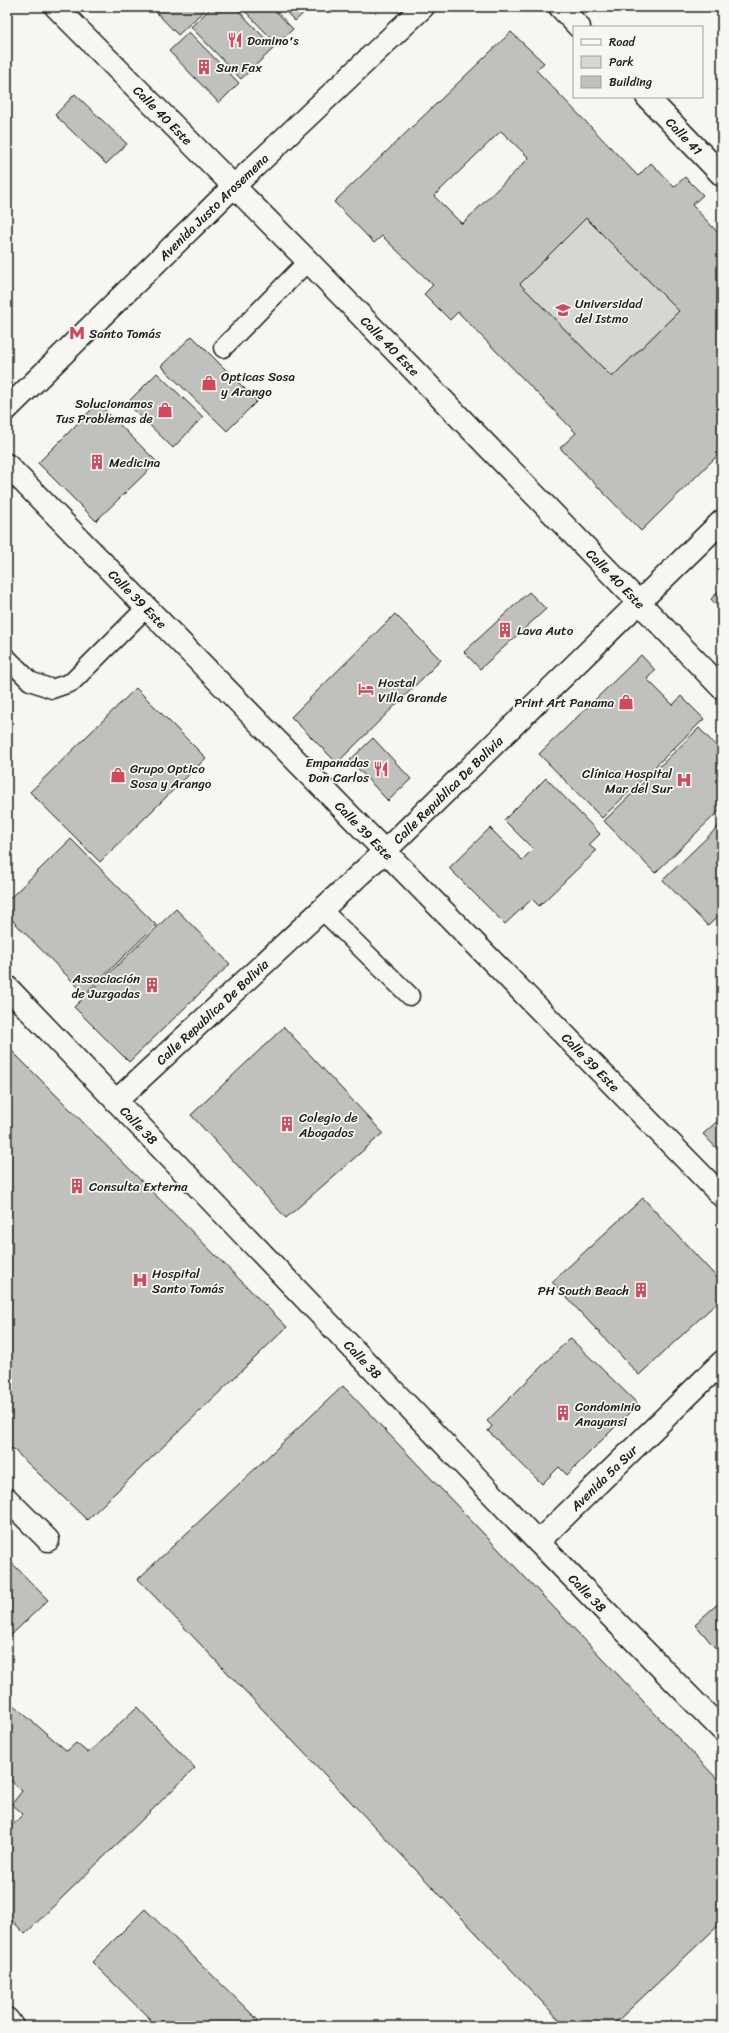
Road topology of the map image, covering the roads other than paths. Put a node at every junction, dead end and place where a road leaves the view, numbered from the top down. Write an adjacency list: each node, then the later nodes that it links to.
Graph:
1 (56, 7): 7 (street, Calle 40 Este)
2 (423, 7): 7 (street, Avenida Justo Arosemena)
3 (560, 7): 4 (street)
4 (578, 26)
5 (648, 98): 6 (street, Calle 41)
6 (722, 175)
7 (233, 187): 8 (street, Calle 40 Este); 10 (street, Avenida Justo Arosemena)
8 (308, 262): 9 (lane); 13 (street, Calle 40 Este)
9 (224, 348)
10 (7, 409)
11 (7, 465): 14 (street, Calle 39 Este)
12 (722, 521): 13 (street, Calle Republica De Bolivia)
13 (638, 601): 16 (street, Calle 40 Este); 17 (street, Calle Republica De Bolivia)
14 (147, 607): 15 (lane); 17 (street, Calle 39 Este)
15 (7, 658)
16 (722, 688)
17 (385, 851): 18 (street, Calle Republica De Bolivia); 22 (street, Calle 39 Este)
18 (322, 910): 20 (lane); 21 (street, Calle Republica De Bolivia)
19 (7, 987): 21 (street, Calle 38)
20 (410, 996)
21 (116, 1101): 26 (street, Calle 38)
22 (722, 1196)
23 (722, 1362): 26 (street, Avenida 5a Sur)
24 (7, 1499): 25 (street)
25 (48, 1540)
26 (538, 1542): 27 (street, Calle 38)
27 (722, 1730)
28 (7, 2019): 29 (street)
29 (12, 2026)

